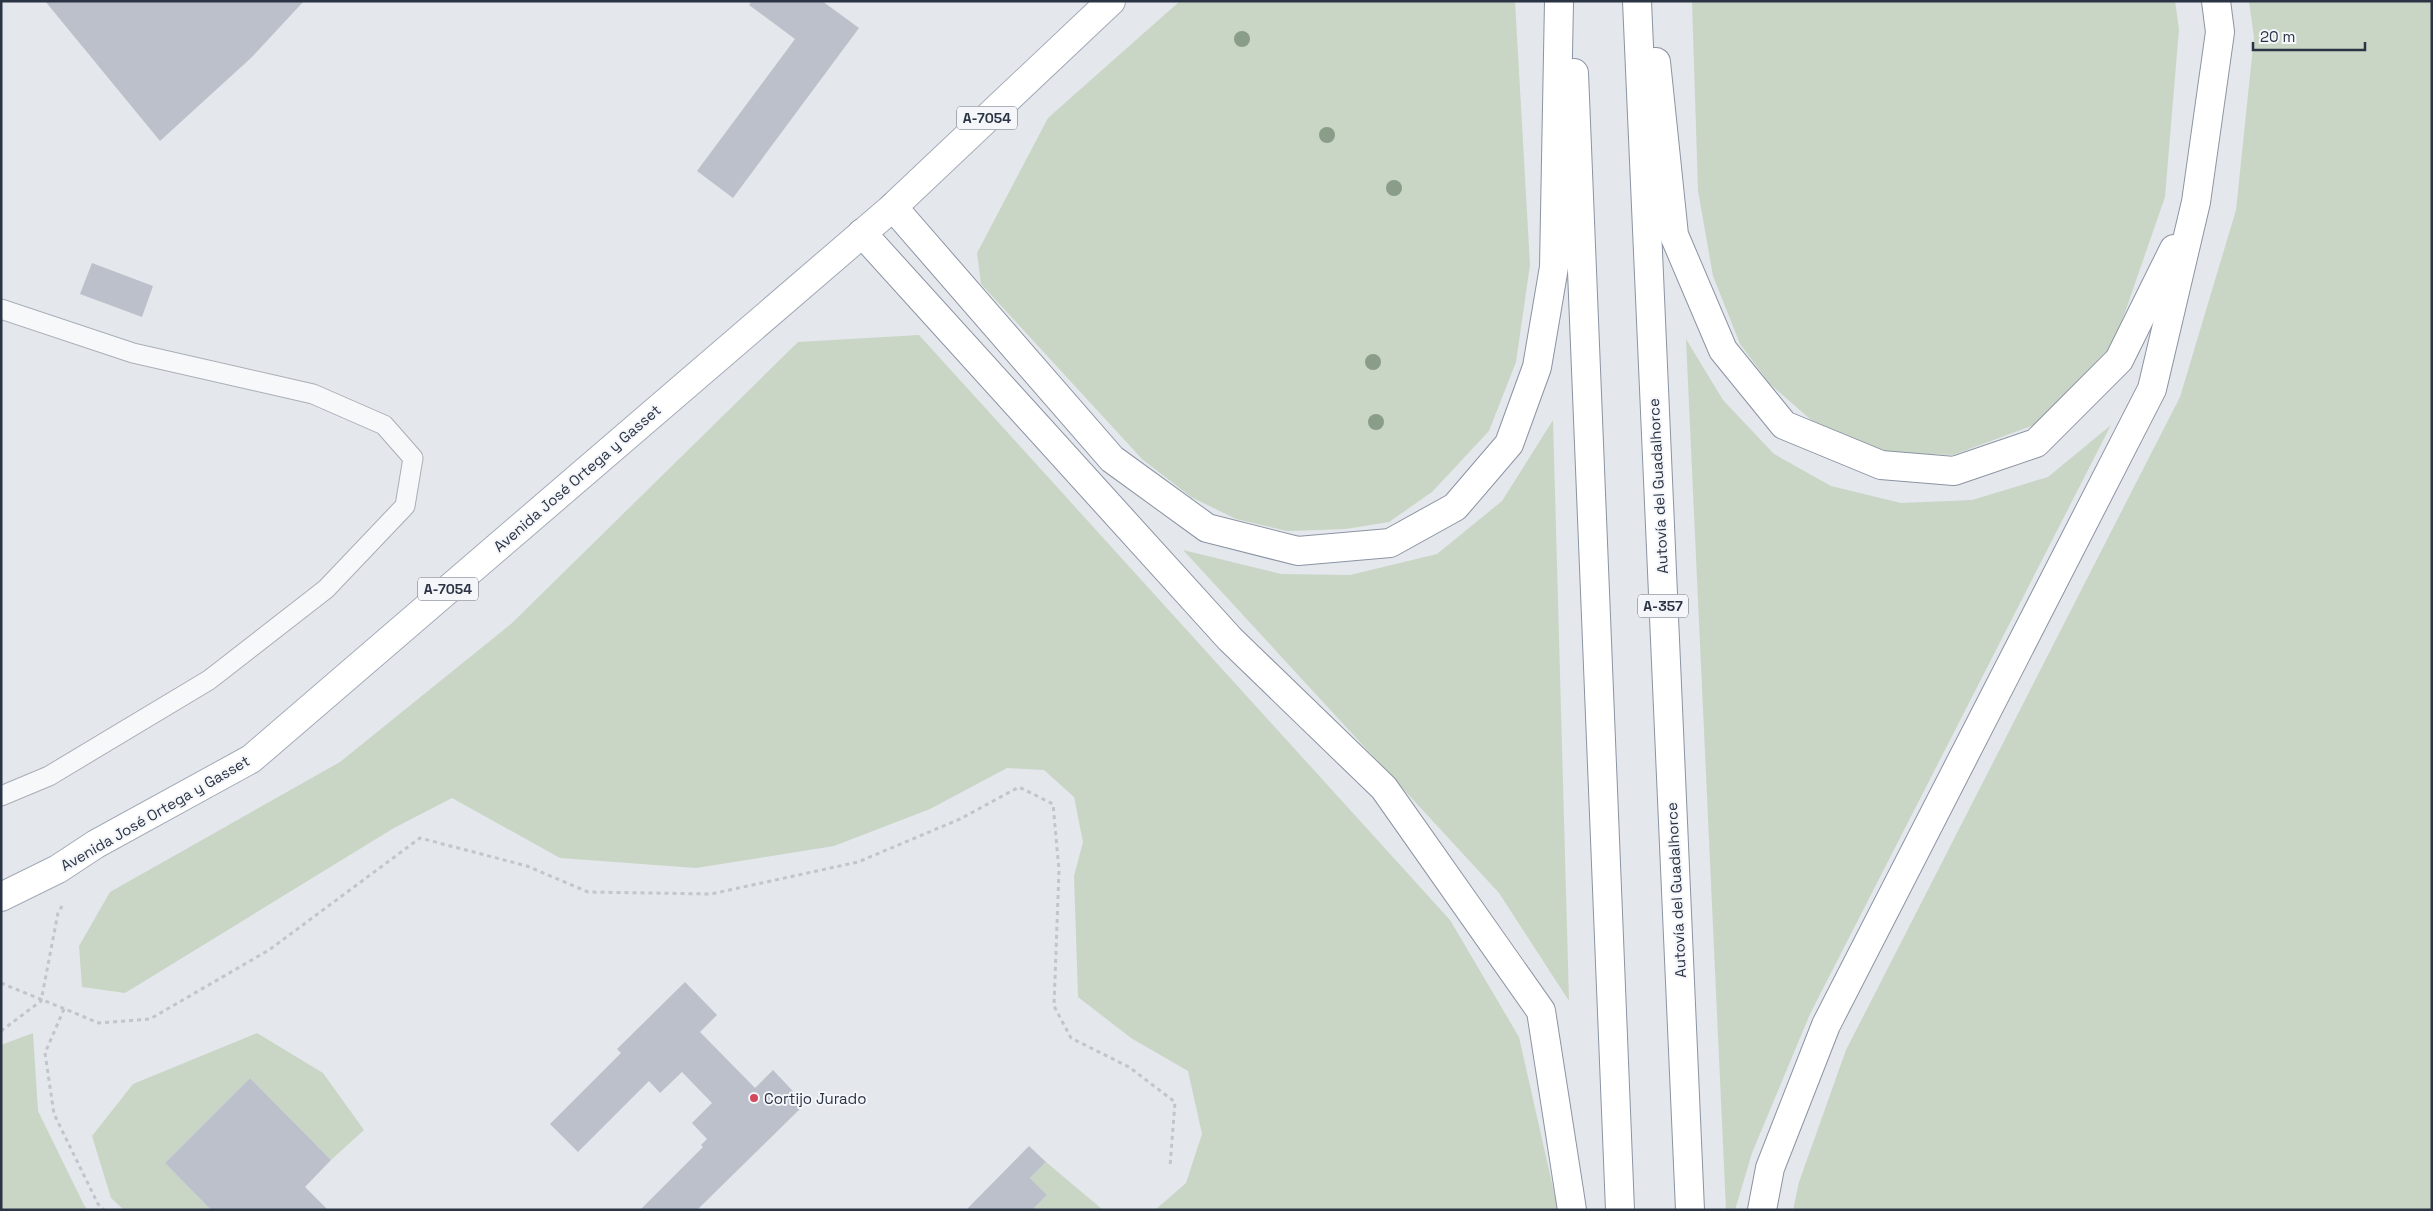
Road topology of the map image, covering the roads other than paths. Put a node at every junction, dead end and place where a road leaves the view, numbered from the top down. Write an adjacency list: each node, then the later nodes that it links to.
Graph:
1 (1111, 1): 8 (main road, Avenida José Ortega y Gasset / A-7054)
2 (1559, 1): 8 (main road)
3 (1572, 1): 14 (main road)
4 (1637, 1): 15 (main road, Autovía del Guadalhorce / A-357)
5 (1650, 1): 7 (main road)
6 (2216, 1): 7 (main road)
7 (2196, 202): 16 (main road)
8 (893, 207): 9 (main road, Avenida José Ortega y Gasset / A-7054)
9 (862, 233): 12 (main road, Avenida José Ortega y Gasset / A-7054); 13 (main road)
10 (1, 309): 11 (lane)
11 (1, 796)
12 (1, 897)
13 (1572, 1210)
14 (1620, 1210)
15 (1690, 1210)
16 (1762, 1210)

